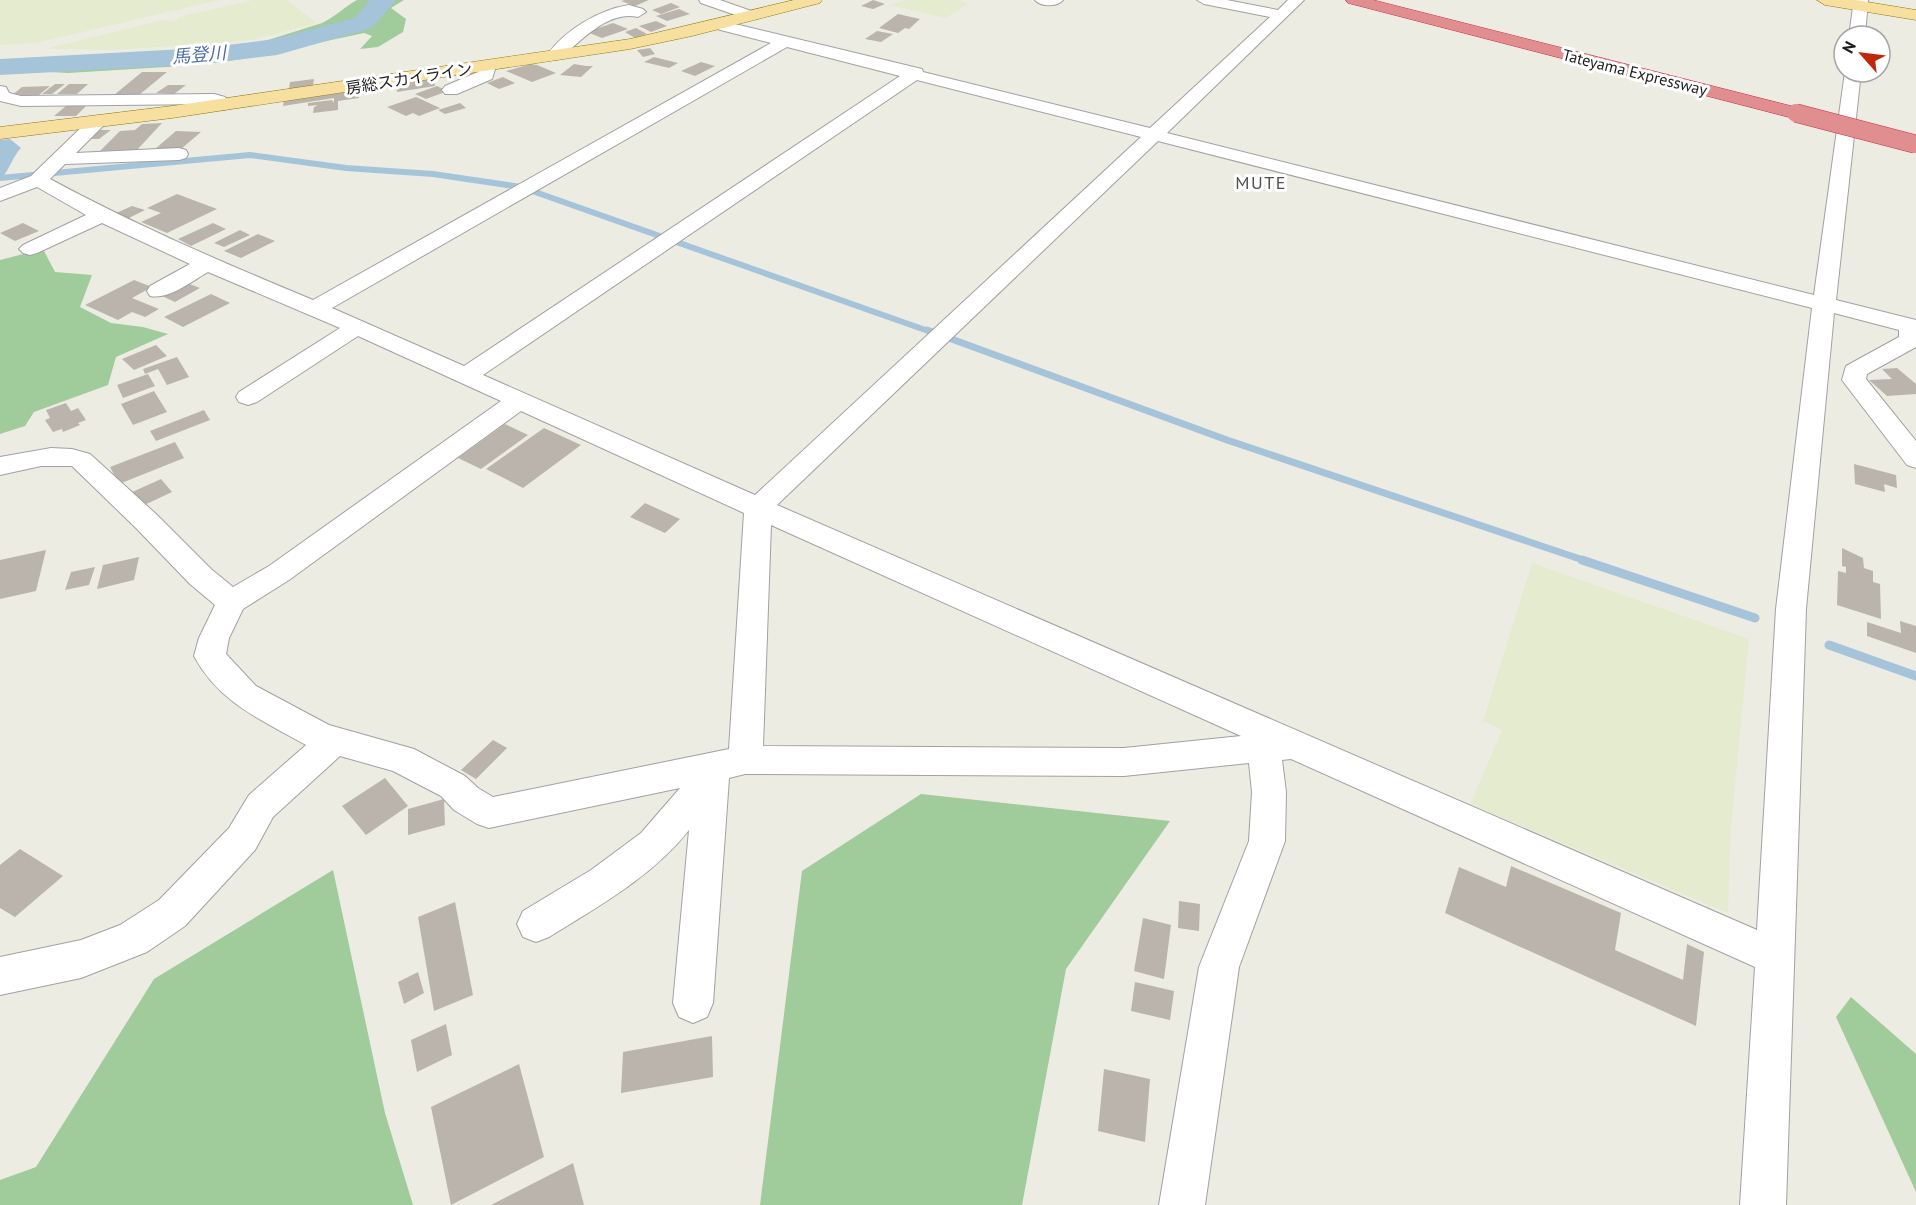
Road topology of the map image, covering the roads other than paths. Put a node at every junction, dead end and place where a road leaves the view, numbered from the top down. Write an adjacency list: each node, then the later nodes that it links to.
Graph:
1 (706, 0): 15 (street)
2 (813, 0): 10 (main road, 房総スカイライン)
3 (1042, 0): 4 (street)
4 (1056, 0)
5 (1204, 0): 13 (street)
6 (1297, 0): 13 (street)
7 (1354, 0): 29 (highway, Tateyama Expressway)
8 (1395, 0): 29 (highway, Tateyama Expressway)
9 (1825, 0): 11 (main road)
10 (783, 3): 15 (main road, 房総スカイライン)
11 (1861, 3): 14 (main road); 16 (street)
12 (638, 12): 20 (street)
13 (1280, 15): 32 (street)
14 (1916, 15)
15 (752, 16): 17 (main road, 房総スカイライン)
16 (1858, 24)
17 (718, 25): 18 (street); 20 (main road, 房総スカイライン)
18 (788, 41): 21 (street); 43 (street)
19 (885, 48): 21 (street)
20 (555, 55): 22 (main road, 房総スカイライン)
21 (865, 61): 23 (street)
22 (488, 66): 25 (street); 28 (main road, 房総スカイライン)
23 (916, 74): 32 (street); 46 (street)
24 (1852, 84): 42 (street)
25 (451, 90)
26 (0, 91): 27 (street)
27 (135, 100): 28 (street); 30 (street)
28 (218, 106): 30 (main road, 房総スカイライン)
29 (1802, 108): 33 (highway, Tateyama Expressway, bridge)
30 (100, 122): 31 (main road, 房総スカイライン); 35 (street)
31 (0, 133)
32 (1154, 134): 42 (street); 51 (street)
33 (1916, 140)
34 (179, 154): 35 (street)
35 (58, 161): 36 (street)
36 (40, 179): 37 (street); 38 (street)
37 (0, 195)
38 (102, 215): 39 (street); 40 (street)
39 (30, 249)
40 (207, 264): 41 (street); 43 (street)
41 (158, 291)
42 (1824, 304): 44 (street); 57 (street)
43 (314, 309): 45 (street)
44 (1913, 326): 49 (street)
45 (357, 327): 46 (street); 47 (street)
46 (465, 376): 48 (street)
47 (248, 397)
48 (519, 400): 51 (street); 52 (street)
49 (1916, 459)
50 (0, 465): 52 (street)
51 (758, 508): 54 (street); 55 (street)
52 (232, 602): 53 (street)
53 (335, 740): 55 (street); 58 (street)
54 (1279, 746): 55 (street); 57 (street); 60 (street)
55 (729, 764): 56 (street); 59 (street)
56 (536, 924)
57 (1773, 956): 61 (street)
58 (0, 976)
59 (693, 1003)
60 (1182, 1205)
61 (1763, 1205)

